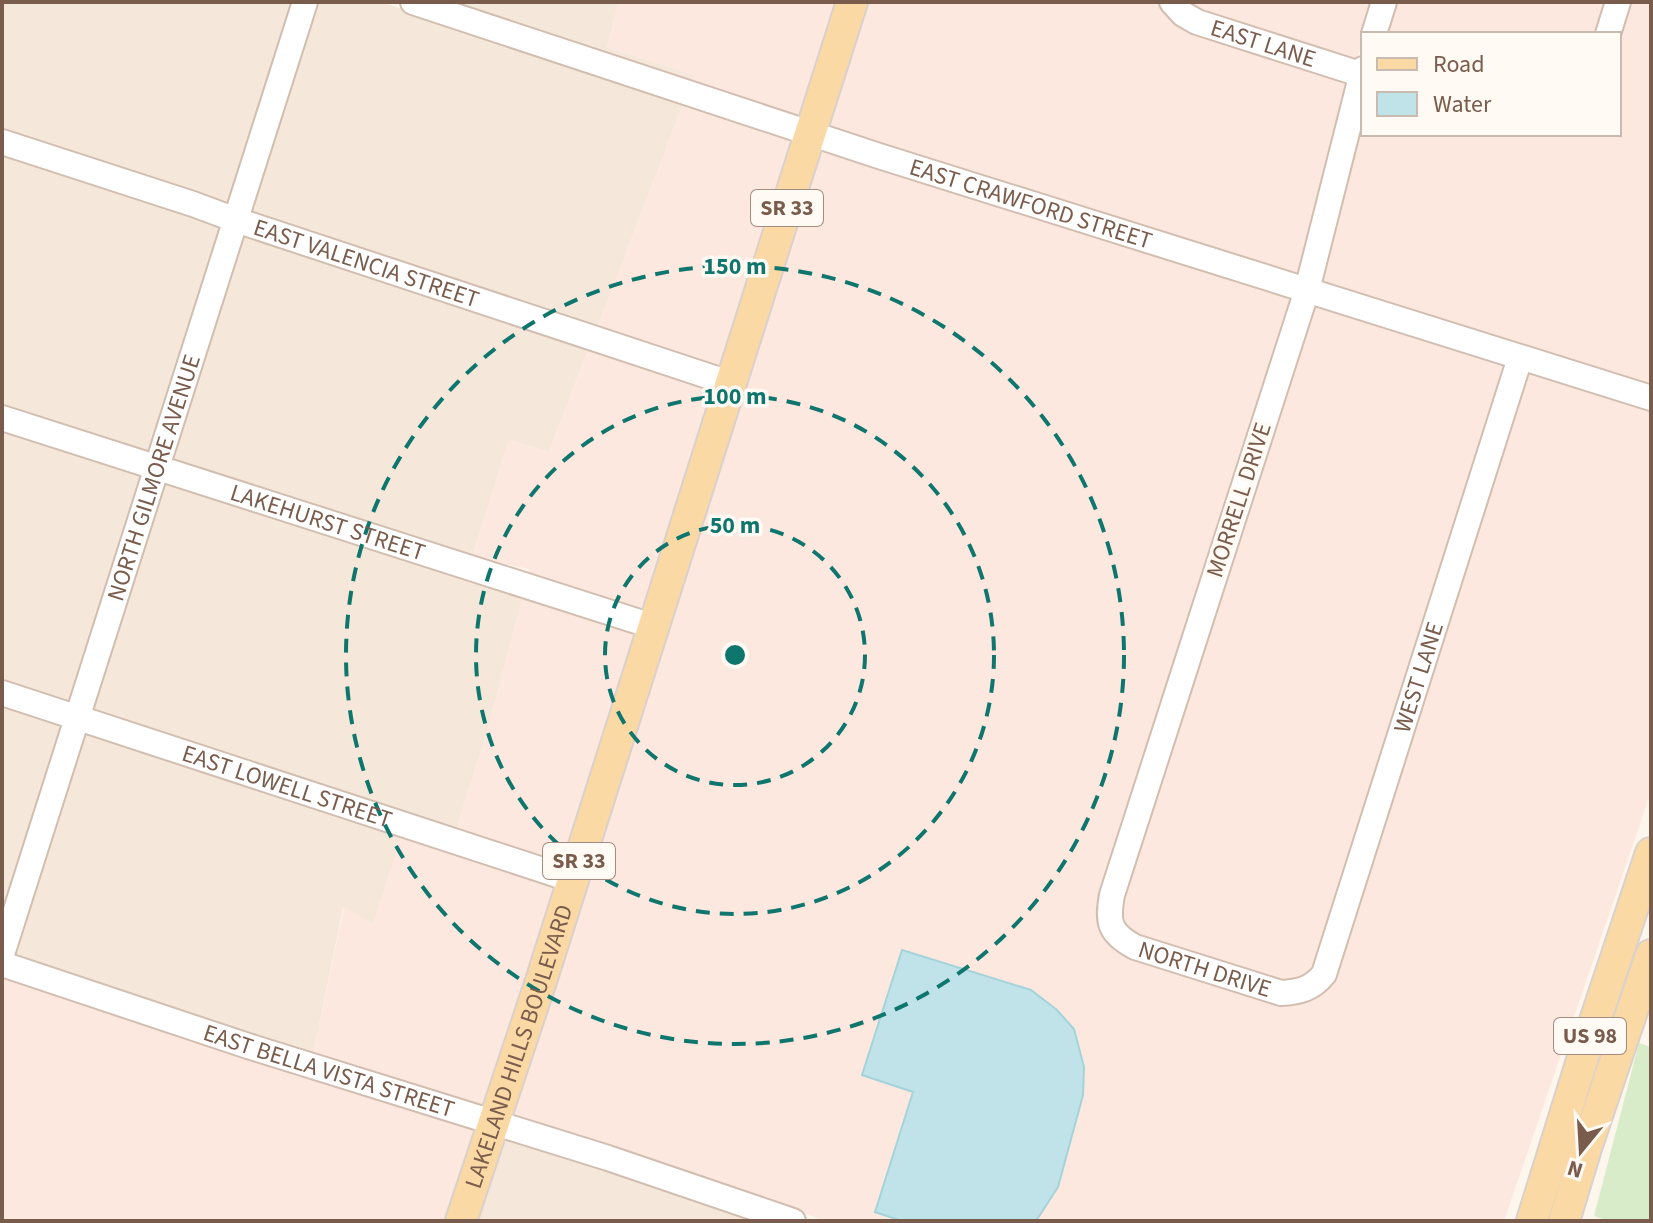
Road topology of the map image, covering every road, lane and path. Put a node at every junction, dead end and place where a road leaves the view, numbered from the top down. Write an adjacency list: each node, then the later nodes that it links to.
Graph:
1 (305, 2): 13 (street, NORTH GILMORE AVENUE)
2 (413, 2): 11 (street, EAST CRAWFORD STREET)
3 (852, 2): 11 (main road, LAKELAND HILLS BOULEVARD / SR 33)
4 (1172, 2): 9 (street, EAST LANE)
5 (1384, 2): 7 (street)
6 (1618, 2): 8 (street)
7 (1375, 32)
8 (1609, 32)
9 (1361, 73)
10 (1361, 77): 14 (street, MORRELL DRIVE)
11 (811, 133): 14 (street, EAST CRAWFORD STREET); 16 (main road, LAKELAND HILLS BOULEVARD / SR 33)
12 (2, 142): 13 (street, EAST VALENCIA STREET)
13 (236, 220): 16 (street, EAST VALENCIA STREET); 19 (street, NORTH GILMORE AVENUE)
14 (1307, 290): 15 (street, EAST CRAWFORD STREET); 26 (street, MORRELL DRIVE)
15 (1520, 358): 17 (street, EAST CRAWFORD STREET); 30 (street, WEST LANE)
16 (732, 384): 20 (main road, LAKELAND HILLS BOULEVARD / SR 33)
17 (1651, 398)
18 (2, 418): 19 (street, LAKEHURST STREET)
19 (156, 469): 20 (street, LAKEHURST STREET); 22 (street, NORTH GILMORE AVENUE)
20 (655, 627): 24 (main road, LAKELAND HILLS BOULEVARD / SR 33)
21 (2, 693): 22 (street, EAST LOWELL STREET)
22 (77, 717): 24 (street, EAST LOWELL STREET); 27 (street, NORTH GILMORE AVENUE)
23 (1651, 853): 34 (main road, US 98)
24 (573, 880): 31 (main road, LAKELAND HILLS BOULEVARD / SR 33)
25 (1651, 907): 28 (main road)
26 (1112, 927): 30 (street, NORTH DRIVE)
27 (2, 954)
28 (1651, 954): 35 (main road, US 98)
29 (2, 964): 31 (street, EAST BELLA VISTA STREET)
30 (1304, 989)
31 (495, 1121): 32 (main road, LAKELAND HILLS BOULEVARD / SR 33); 33 (street, EAST BELLA VISTA STREET)
32 (461, 1221)
33 (793, 1221)
34 (1532, 1221)
35 (1564, 1221)

